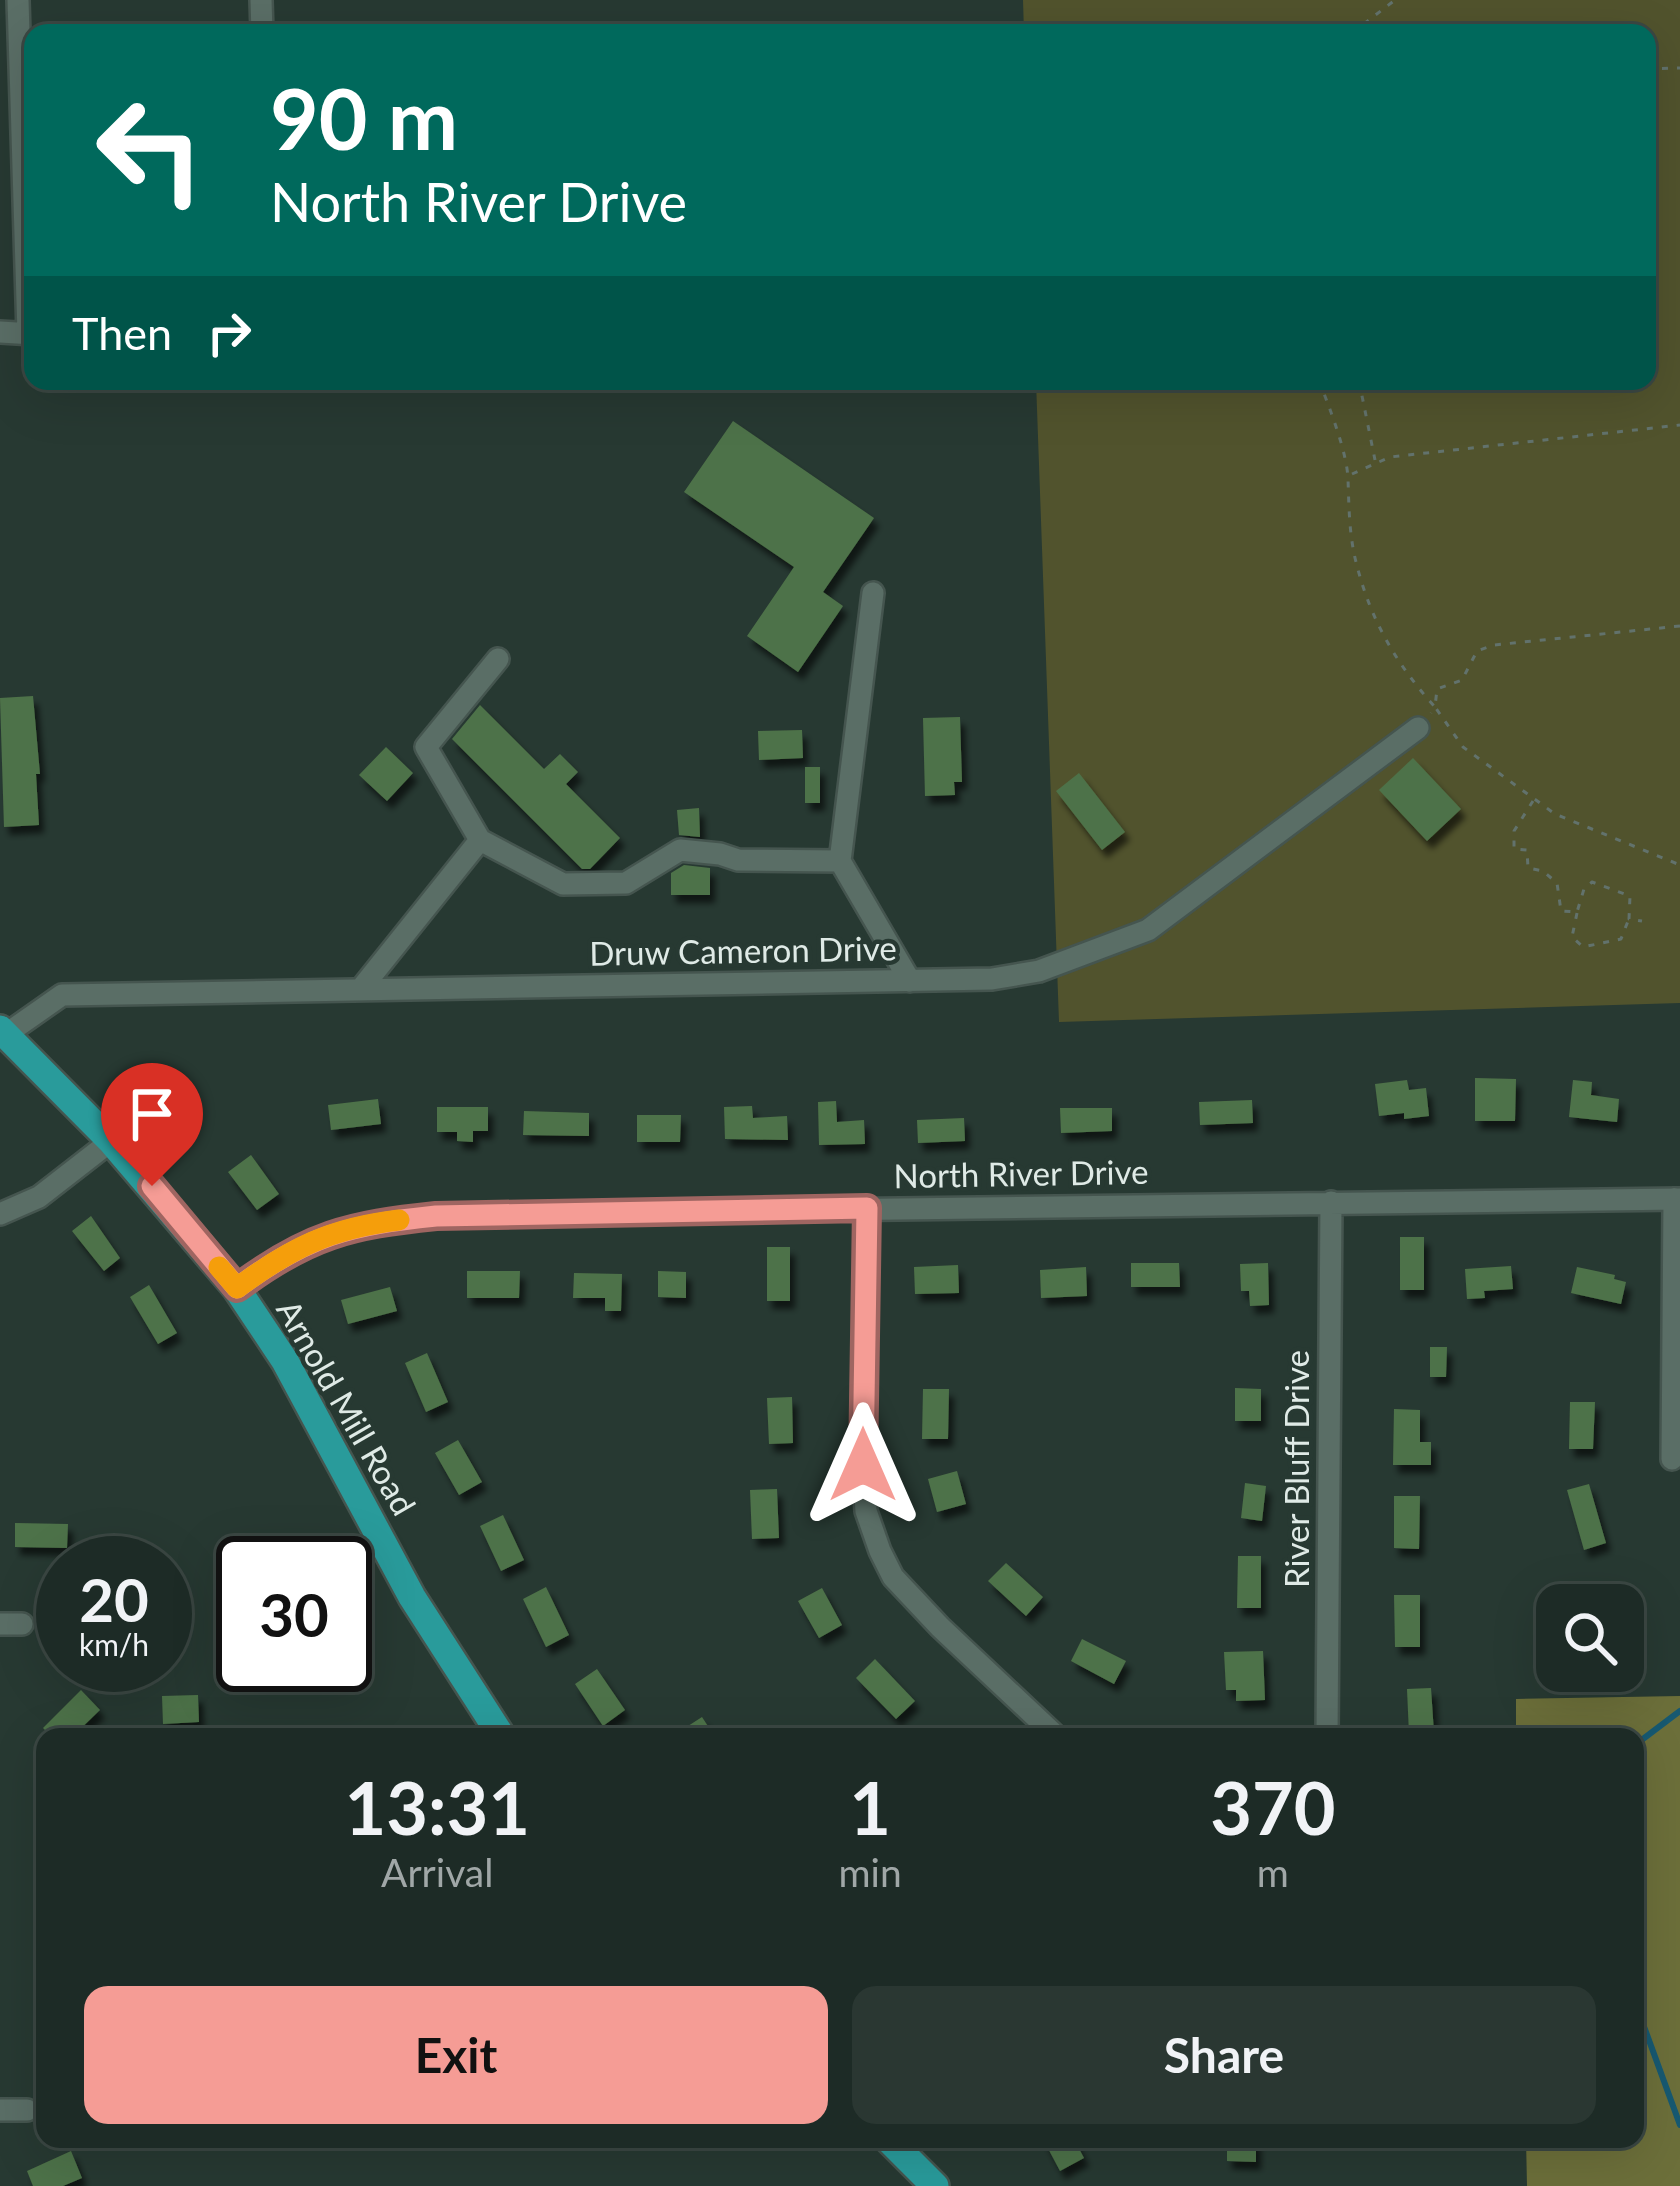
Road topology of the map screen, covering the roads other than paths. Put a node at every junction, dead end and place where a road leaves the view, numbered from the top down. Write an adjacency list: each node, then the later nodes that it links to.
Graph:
1 (9, 0): 3 (street)
2 (18, 0): 4 (street)
3 (0, 1)
4 (24, 154)
5 (874, 593): 9 (street)
6 (498, 659): 8 (street)
7 (1418, 728): 10 (street, Druw Cameron Drive)
8 (480, 840): 9 (street); 11 (street)
9 (840, 861): 10 (street)
10 (910, 981): 11 (street, Druw Cameron Drive)
11 (360, 990): 12 (street, Druw Cameron Drive)
12 (3, 1032): 13 (main road, Arnold Mill Road)
13 (112, 1141): 17 (street); 18 (main road, Arnold Mill Road)
14 (1677, 1199): 15 (street, North River Drive); 19 (street)
15 (1331, 1202): 16 (street, North River Drive); 22 (street, River Bluff Drive)
16 (867, 1208): 18 (street, North River Drive); 21 (street)
17 (0, 1214)
18 (237, 1288): 20 (main road, Arnold Mill Road)
19 (1672, 1459)
20 (496, 1728)
21 (1047, 1728)
22 (1327, 1728)
23 (0, 2110): 24 (street)
24 (27, 2110)
25 (897, 2148): 26 (main road)
26 (935, 2186)

